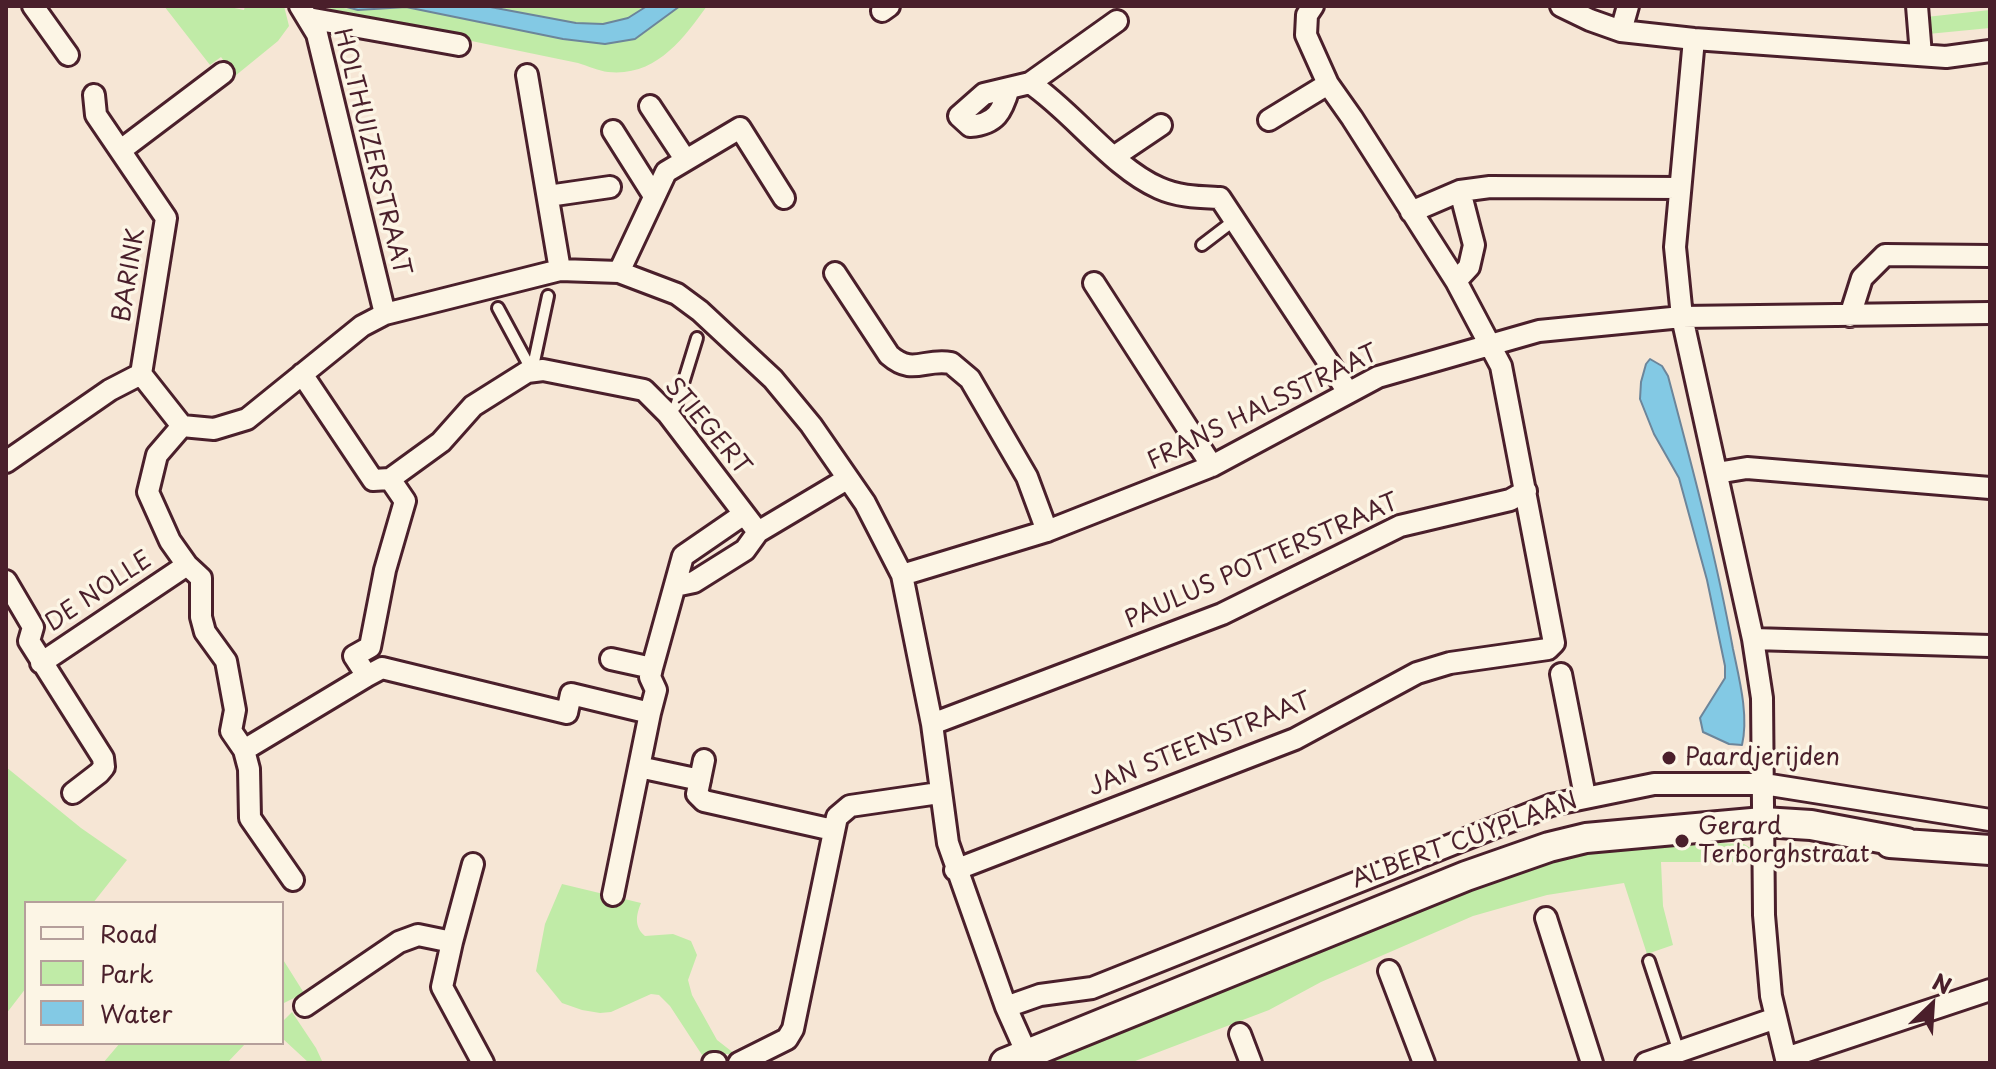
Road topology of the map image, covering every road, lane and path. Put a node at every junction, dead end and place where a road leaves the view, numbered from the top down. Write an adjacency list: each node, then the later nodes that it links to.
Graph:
1 (33, 6): 12 (street)
2 (1313, 6): 17 (street)
3 (1561, 6): 8 (street)
4 (1628, 6): 8 (street)
5 (1917, 6): 13 (street)
6 (304, 12): 10 (street); 45 (street, HOLTHUIZERSTRAAT)
7 (1117, 21): 16 (street)
8 (1621, 31): 9 (street)
9 (1694, 39): 13 (street); 28 (street)
10 (459, 45)
11 (1990, 51): 13 (street)
12 (68, 55)
13 (1921, 55)
14 (223, 73): 24 (street)
15 (527, 75): 30 (street)
16 (1030, 83): 18 (street); 25 (street)
17 (1328, 84): 21 (street); 33 (street)
18 (1009, 88)
19 (94, 95): 24 (street, BARINK)
20 (650, 106): 26 (street)
21 (1269, 120)
22 (1161, 125): 25 (street)
23 (613, 131): 31 (street)
24 (121, 150): 51 (street, BARINK)
25 (1115, 156): 34 (street)
26 (685, 159): 31 (street); 32 (street)
27 (610, 187): 30 (street)
28 (1679, 188): 29 (street); 47 (street)
29 (1460, 191): 33 (street); 40 (street)
30 (548, 196): 37 (street)
31 (654, 196): 38 (street)
32 (784, 198)
33 (1411, 212): 40 (street)
34 (1236, 219): 35 (lane); 53 (street)
35 (1202, 245)
36 (1990, 256): 46 (street)
37 (560, 270): 38 (street); 45 (street)
38 (619, 272): 60 (street)
39 (835, 273): 64 (street)
40 (1456, 281): 49 (street)
41 (1094, 283): 57 (street)
42 (548, 296): 50 (lane)
43 (498, 308): 50 (lane)
44 (1990, 313): 46 (street, FRANS HALSSTRAAT)
45 (385, 314): 52 (street)
46 (1850, 316): 47 (street, FRANS HALSSTRAAT)
47 (1682, 317): 49 (street, FRANS HALSSTRAAT); 58 (street)
48 (697, 338): 54 (lane)
49 (1489, 346): 53 (street, FRANS HALSSTRAAT); 62 (street)
50 (532, 371): 54 (street, STIEGERT); 59 (street)
51 (141, 374): 55 (street); 56 (street)
52 (302, 374): 55 (street); 59 (street)
53 (1348, 392): 57 (street, FRANS HALSSTRAAT)
54 (668, 414): 63 (street, STIEGERT)
55 (182, 426): 66 (street, DE NOLLE)
56 (6, 462)
57 (1212, 466): 64 (street, FRANS HALSSTRAAT)
58 (1717, 473): 61 (street); 70 (street)
59 (390, 479): 76 (street)
60 (847, 479): 65 (street); 67 (street)
61 (1990, 488)
62 (1526, 491): 78 (street, PAULUS POTTERSTRAAT); 90 (street, JAN STEENSTRAAT)
63 (744, 514): 65 (street, STIEGERT); 69 (street, STIEGERT)
64 (1047, 531): 67 (street, FRANS HALSSTRAAT)
65 (758, 532): 69 (street)
66 (187, 565): 73 (street, DE NOLLE); 79 (street, DE NOLLE)
67 (902, 575): 78 (street)
68 (6, 581): 73 (street, DE NOLLE)
69 (675, 586): 74 (street, STIEGERT)
70 (1753, 639): 71 (street); 81 (street)
71 (1990, 646)
72 (611, 659): 74 (street)
73 (41, 663): 82 (street, DE NOLLE)
74 (652, 668): 77 (street, STIEGERT)
75 (1561, 674): 84 (street)
76 (367, 676): 77 (street); 79 (street)
77 (650, 713): 80 (street, STIEGERT)
78 (932, 724): 83 (street)
79 (244, 750): 91 (street, DE NOLLE)
80 (639, 767): 86 (street); 92 (street, STIEGERT)
81 (1764, 784): 84 (street, ALBERT CUYPLAAN); 85 (street, ALBERT CUYPLAAN); 87 (street)
82 (73, 793)
83 (939, 793): 86 (street); 90 (street)
84 (1585, 796): 99 (street, ALBERT CUYPLAAN)
85 (1990, 820)
86 (833, 830): 106 (street)
87 (1763, 830): 88 (street, ALBERT CUYPLAAN); 100 (street); 103 (street, ALBERT CUYPLAAN)
88 (1990, 850)
89 (473, 864): 94 (street)
90 (955, 870): 99 (street)
91 (293, 880)
92 (613, 895)
93 (1546, 918): 109 (street)
94 (452, 942): 98 (street); 105 (street)
95 (1649, 961): 102 (lane)
96 (1389, 971): 108 (street)
97 (1990, 990): 104 (street)
98 (305, 1006)
99 (1006, 1007): 103 (street)
100 (1776, 1018): 102 (street); 104 (street)
101 (1240, 1034): 107 (street)
102 (1679, 1052): 110 (street)
103 (1021, 1060)
104 (1786, 1060)
105 (483, 1063)
106 (739, 1063)
107 (1251, 1063)
108 (1424, 1063)
109 (1592, 1063)
110 (1646, 1063)

